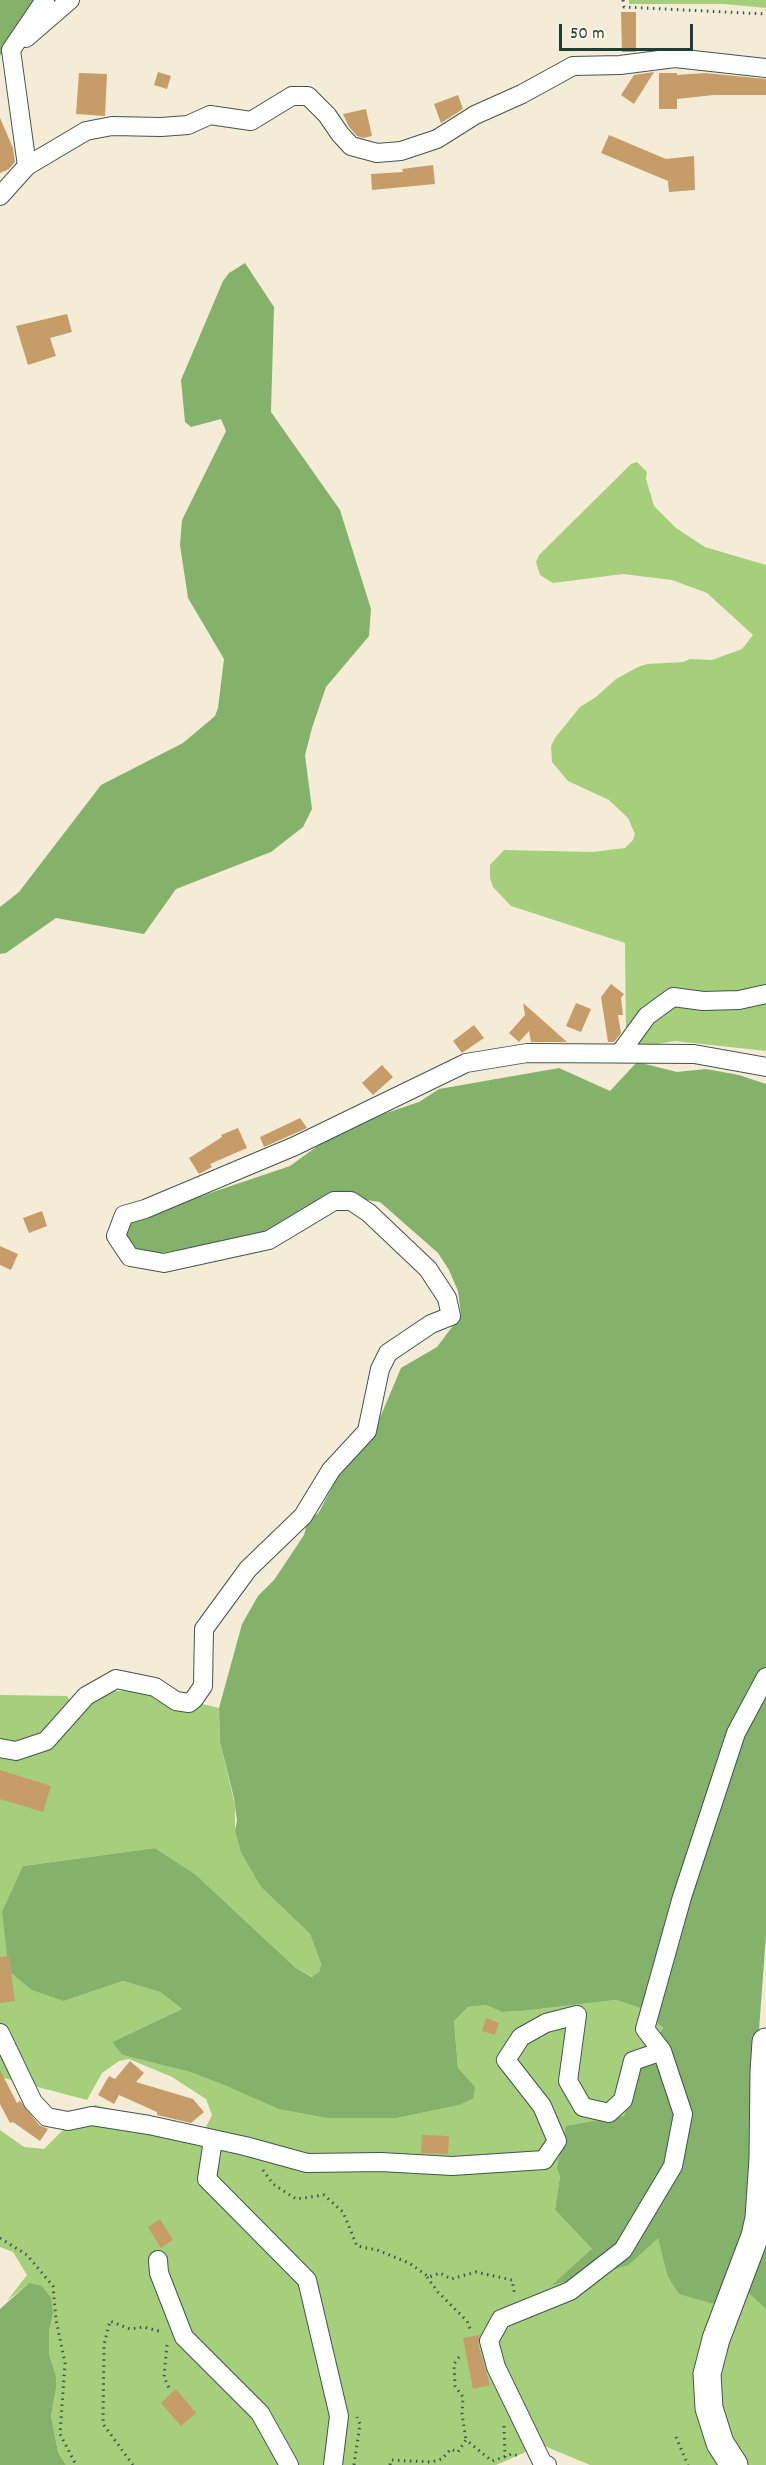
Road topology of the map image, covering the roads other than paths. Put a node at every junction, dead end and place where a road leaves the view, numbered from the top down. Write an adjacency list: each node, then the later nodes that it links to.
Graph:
1 (45, 0): 3 (street)
2 (69, 0): 3 (street)
3 (11, 50): 5 (street)
4 (766, 68): 5 (street)
5 (27, 166): 6 (street)
6 (0, 196)
7 (766, 994): 8 (street)
8 (620, 1053): 9 (street); 11 (street)
9 (766, 1067)
10 (766, 1677): 14 (street)
11 (0, 1748)
12 (0, 2033): 15 (street)
13 (766, 2043): 20 (main road)
14 (663, 2051): 15 (street); 17 (street)
15 (213, 2140): 19 (street)
16 (158, 2260): 18 (street)
17 (545, 2464)
18 (289, 2465)
19 (333, 2465)
20 (734, 2465)

